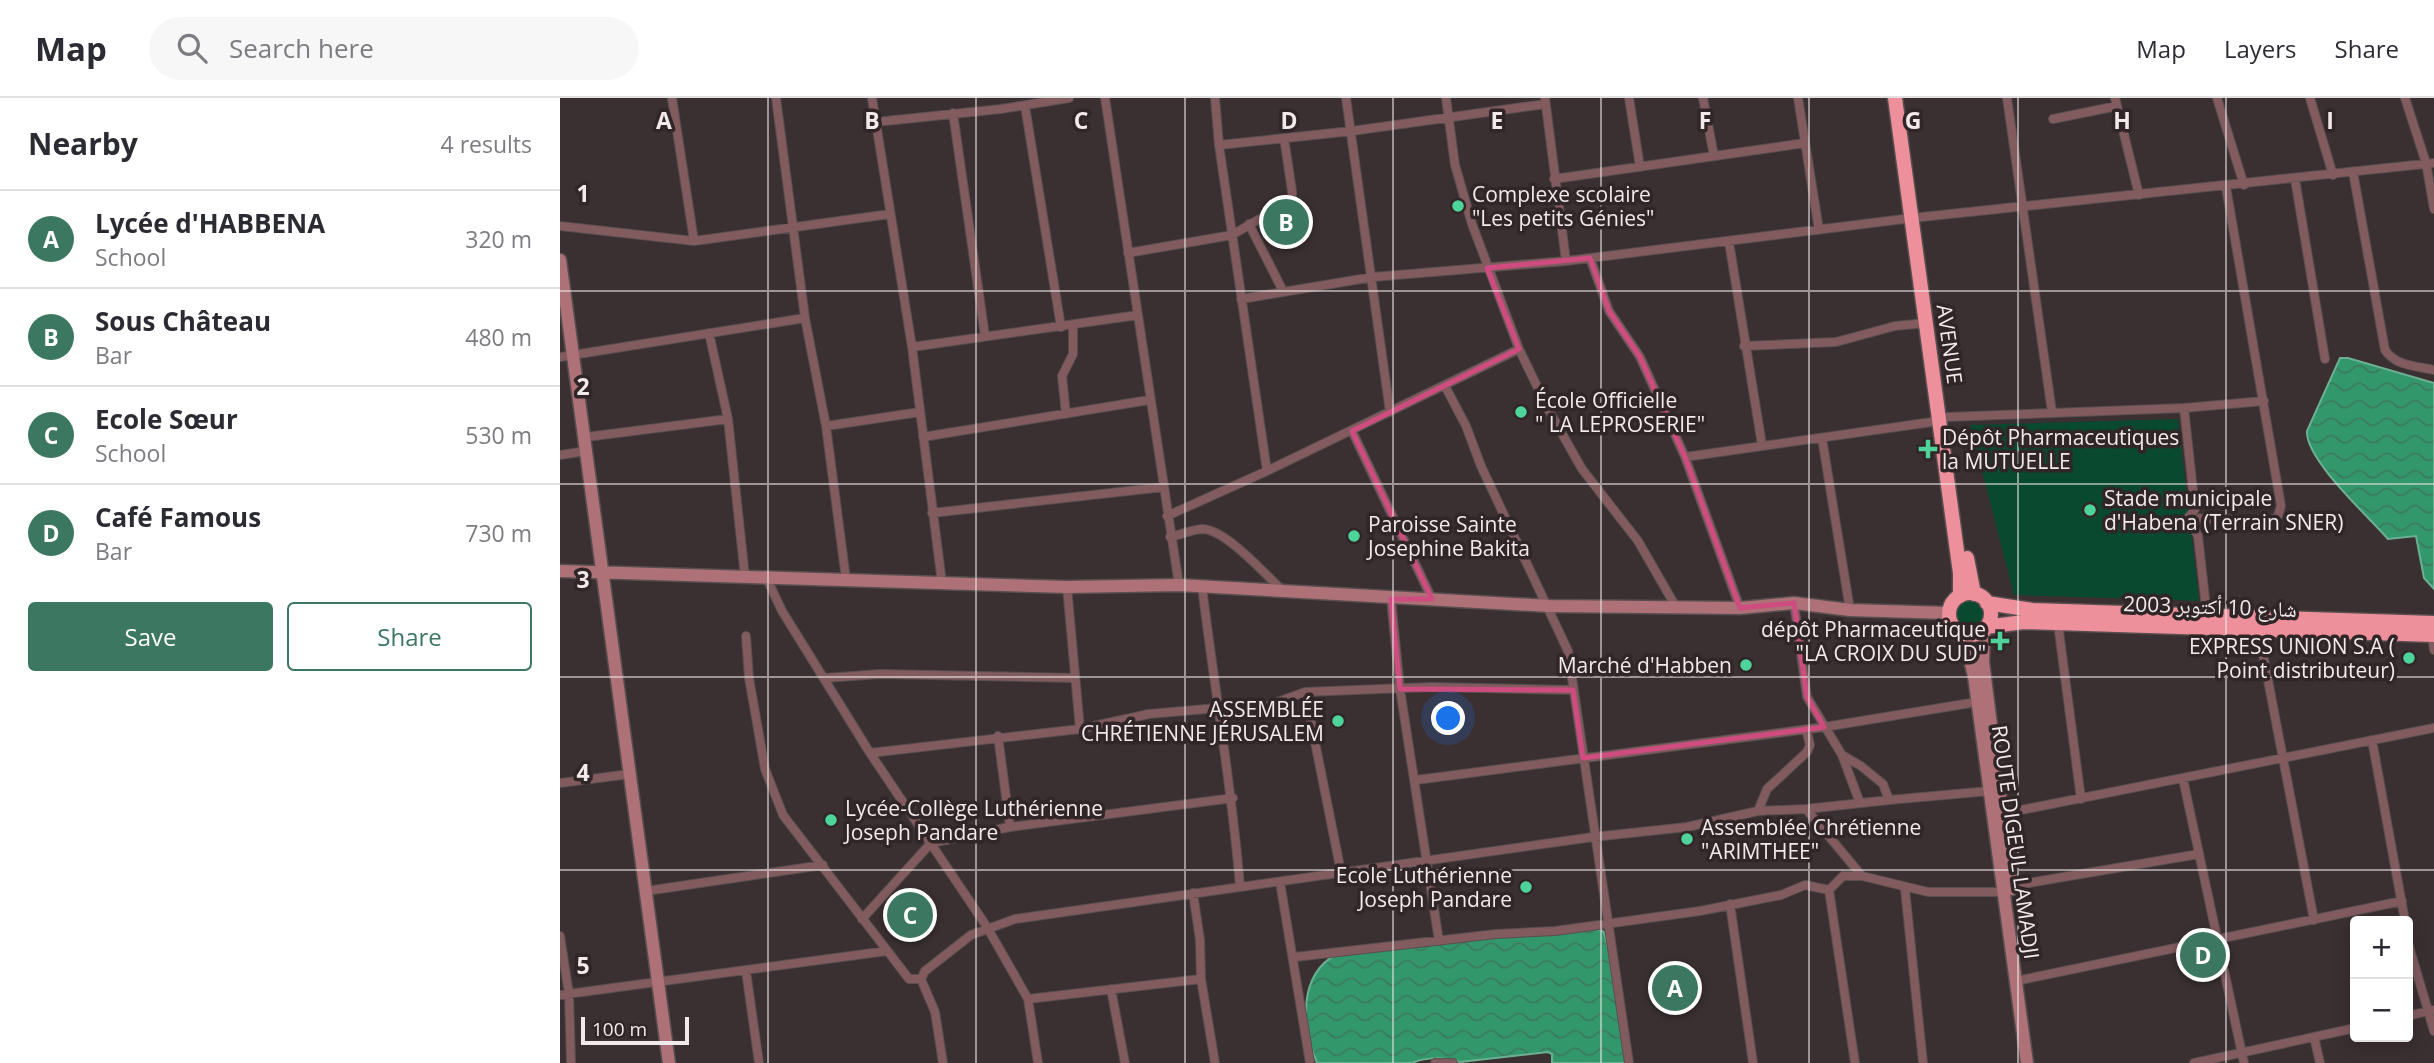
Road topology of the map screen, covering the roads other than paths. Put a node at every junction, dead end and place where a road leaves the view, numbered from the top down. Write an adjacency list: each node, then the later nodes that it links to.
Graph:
1 (672, 98): 48 (street)
2 (776, 98): 45 (street)
3 (872, 98): 24 (street)
4 (1069, 98): 20 (street)
5 (1105, 98): 50 (street)
6 (1215, 98): 28 (street)
7 (1346, 98): 25 (street)
8 (1446, 98): 22 (street)
9 (1629, 98): 31 (street)
10 (1703, 98): 29 (street)
11 (1798, 98): 27 (street)
12 (1895, 98): 42 (highway, AVENUE)
13 (1902, 98): 42 (highway)
14 (2007, 98): 39 (street)
15 (2217, 98): 36 (street)
16 (2310, 98): 33 (street)
17 (2406, 98): 30 (street)
18 (1545, 101): 22 (street); 34 (street)
19 (2116, 102): 23 (street); 38 (street)
20 (1025, 106): 21 (street); 62 (street)
21 (953, 113): 24 (street); 64 (street)
22 (1449, 117): 25 (street); 54 (street)
23 (2053, 119)
24 (876, 122): 41 (street)
25 (1352, 130): 26 (street); 28 (street); 55 (street)
26 (1284, 138): 28 (street); 43 (street)
27 (1805, 143): 29 (street); 46 (street)
28 (1219, 145): 47 (street)
29 (1714, 156): 31 (street)
30 (2430, 163): 32 (street); 40 (street)
31 (1640, 167): 34 (street)
32 (2353, 172): 33 (street); 70 (street)
33 (2333, 175): 35 (street)
34 (1554, 179): 53 (street)
35 (2295, 179): 36 (street); 69 (street)
36 (2245, 185): 37 (street)
37 (2226, 187): 38 (street); 73 (street)
38 (2139, 195): 39 (street)
39 (2022, 208): 42 (street); 77 (street)
40 (2434, 209)
41 (890, 214): 45 (street); 66 (street)
42 (1915, 217): 46 (street); 60 (highway, AVENUE); 80 (highway)
43 (1249, 225): 47 (street); 56 (street)
44 (560, 226): 48 (street)
45 (794, 226): 48 (street); 59 (street)
46 (1819, 230): 49 (street)
47 (1232, 235): 50 (street); 57 (street)
48 (694, 241)
49 (1729, 242): 51 (street); 65 (street)
50 (1128, 253): 58 (street)
51 (1590, 258): 53 (street); 89 (street)
52 (560, 260): 68 (street)
53 (1566, 261): 54 (street)
54 (1487, 268): 55 (street); 67 (street)
55 (1373, 277): 57 (street); 76 (street)
56 (1281, 287)
57 (1241, 299): 90 (street)
58 (1139, 315): 61 (street); 72 (street)
59 (805, 318): 63 (street); 81 (street)
60 (1926, 323): 65 (street); 80 (highway, AVENUE)
61 (1073, 325): 62 (street); 78 (street)
62 (1061, 327): 64 (street)
63 (709, 333): 68 (street); 79 (street)
64 (985, 336): 66 (street)
65 (1744, 346): 86 (street)
66 (912, 347): 75 (street)
67 (1519, 349): 71 (street); 112 (street)
68 (566, 356): 83 (street)
69 (2325, 359)
70 (2434, 370)
71 (1445, 386): 76 (street); 111 (street)
72 (1149, 400): 78 (street); 91 (street)
73 (2264, 401): 74 (street); 94 (street)
74 (2184, 408): 77 (street); 94 (street)
75 (920, 412): 81 (street); 84 (street)
76 (1391, 412): 82 (street)
77 (2052, 412): 80 (street)
78 (1066, 414): 84 (street)
79 (728, 419): 83 (street); 98 (street)
80 (1943, 419): 85 (street); 106 (highway)
81 (826, 426): 100 (street)
82 (1352, 431): 90 (street); 108 (street)
83 (586, 437): 87 (street)
84 (923, 437): 92 (street)
85 (1822, 438): 86 (street); 114 (street)
86 (1762, 445): 89 (street)
87 (586, 451): 88 (street); 97 (street)
88 (560, 455)
89 (1685, 457): 113 (street)
90 (1267, 471): 93 (street)
91 (1164, 487): 92 (street); 93 (street)
92 (932, 513): 101 (street)
93 (1167, 516): 95 (street)
94 (2188, 518): 116 (street)
95 (1170, 537): 102 (street); 105 (street)
96 (560, 571): 97 (street)
97 (603, 572): 98 (street); 140 (street)
98 (745, 577): 99 (street)
99 (766, 577): 100 (street); 123 (street)
100 (846, 579): 101 (street)
101 (942, 583): 104 (street)
102 (1179, 585): 103 (street); 104 (street)
103 (1202, 586): 105 (street); 129 (street)
104 (1067, 587): 124 (street)
105 (1283, 591): 107 (street)
106 (1967, 595): 110 (highway); 115 (highway)
107 (1391, 599): 108 (street); 125 (street)
108 (1432, 599): 111 (street)
109 (1794, 603): 113 (street); 114 (street); 130 (street)
110 (1987, 603): 116 (highway, شارع 10 أكتوبر 2003); 118 (highway)
111 (1549, 606): 112 (street); 126 (street)
112 (1676, 607): 113 (street)
113 (1740, 608)
114 (1850, 610): 115 (street)
115 (1949, 613): 120 (highway)
116 (2207, 616): 122 (highway, شارع 10 أكتوبر 2003)
117 (2058, 624): 118 (highway, شارع 10 أكتوبر 2003); 119 (highway, شارع 10 أكتوبر 2003); 146 (street)
118 (1985, 628): 120 (highway); 151 (street)
119 (2258, 628): 122 (highway, شارع 10 أكتوبر 2003); 138 (street)
120 (1956, 630): 128 (street, ROUTE DIGEUL LAMADJI)
121 (747, 636): 157 (street)
122 (2434, 636)
123 (825, 678): 124 (street); 136 (street)
124 (1075, 678): 132 (street)
125 (1400, 689): 126 (street); 127 (street); 142 (street)
126 (1573, 690): 139 (street)
127 (1305, 692): 129 (street); 158 (street)
128 (1978, 702): 130 (street); 144 (street, ROUTE DIGEUL LAMADJI)
129 (1217, 708): 132 (street); 145 (street)
130 (1824, 727): 133 (street); 137 (street)
131 (2434, 728): 135 (street)
132 (1080, 729): 134 (street)
133 (1807, 729): 139 (street); 150 (street)
134 (998, 736): 136 (street); 152 (street)
135 (2372, 740): 138 (street); 167 (street)
136 (870, 753): 154 (street)
137 (1842, 755): 147 (street); 148 (street)
138 (2284, 757): 141 (street); 171 (street)
139 (1583, 758): 142 (street); 153 (street)
140 (630, 774): 143 (street); 165 (street)
141 (2183, 779): 146 (street); 155 (street)
142 (1416, 780): 156 (street)
143 (560, 783)
144 (1989, 791): 147 (street); 151 (street, ROUTE DIGEUL LAMADJI)
145 (1233, 798): 152 (street); 161 (street)
146 (2081, 799): 151 (street)
147 (1889, 800): 148 (street)
148 (1860, 803): 149 (street)
149 (1806, 809): 150 (street); 159 (street)
150 (1758, 811): 153 (street)
151 (1998, 814): 163 (street, ROUTE DIGEUL LAMADJI)
152 (1010, 827): 154 (street)
153 (1593, 837): 156 (street); 172 (street)
154 (931, 843): 170 (street); 173 (street)
155 (2199, 854): 163 (street); 176 (street)
156 (1428, 862): 158 (street); 175 (street)
157 (823, 865): 165 (street); 170 (street)
158 (1341, 872): 160 (street)
159 (1862, 876): 162 (street); 164 (street)
160 (1280, 882): 161 (street); 178 (street)
161 (1240, 887): 166 (street)
162 (1905, 889): 163 (street); 207 (street)
163 (2008, 889): 183 (street, ROUTE DIGEUL LAMADJI)
164 (1829, 890): 168 (street); 206 (street)
165 (646, 891): 184 (street)
166 (1193, 893): 173 (street); 182 (street)
167 (2402, 901): 169 (street); 171 (street)
168 (1730, 904): 172 (street); 205 (street)
169 (2404, 916)
170 (862, 919): 177 (street)
171 (2314, 920): 176 (street)
172 (1609, 924): 175 (street); 204 (street)
173 (987, 927): 181 (street); 187 (street)
174 (560, 936): 186 (street)
175 (1439, 941): 178 (street)
176 (2218, 941): 183 (street); 193 (street)
177 (887, 951): 180 (street); 181 (street)
178 (1295, 957): 201 (street)
179 (2413, 957): 188 (street)
180 (746, 971): 184 (street); 196 (street)
181 (921, 979): 197 (street)
182 (1201, 979): 185 (street); 200 (street)
183 (2020, 980): 208 (street, ROUTE DIGEUL LAMADJI); 209 (street)
184 (657, 982): 186 (street); 195 (street)
185 (1111, 989): 187 (street); 199 (street)
186 (565, 994): 194 (street)
187 (1028, 999): 198 (street)
188 (2432, 1010): 189 (street); 191 (street)
189 (2413, 1015)
190 (2350, 1029): 192 (street)
191 (2434, 1031)
192 (2314, 1037): 193 (street); 212 (street)
193 (2241, 1053): 210 (street); 211 (street)
194 (571, 1063)
195 (669, 1063)
196 (759, 1063)
197 (943, 1063)
198 (1038, 1063)
199 (1125, 1063)
200 (1215, 1063)
201 (1310, 1063)
202 (1435, 1063): 203 (street)
203 (1453, 1063)
204 (1629, 1063)
205 (1754, 1063)
206 (1855, 1063)
207 (1923, 1063)
208 (2027, 1063)
209 (2035, 1063)
210 (2194, 1063)
211 (2244, 1063)
212 (2319, 1063)

